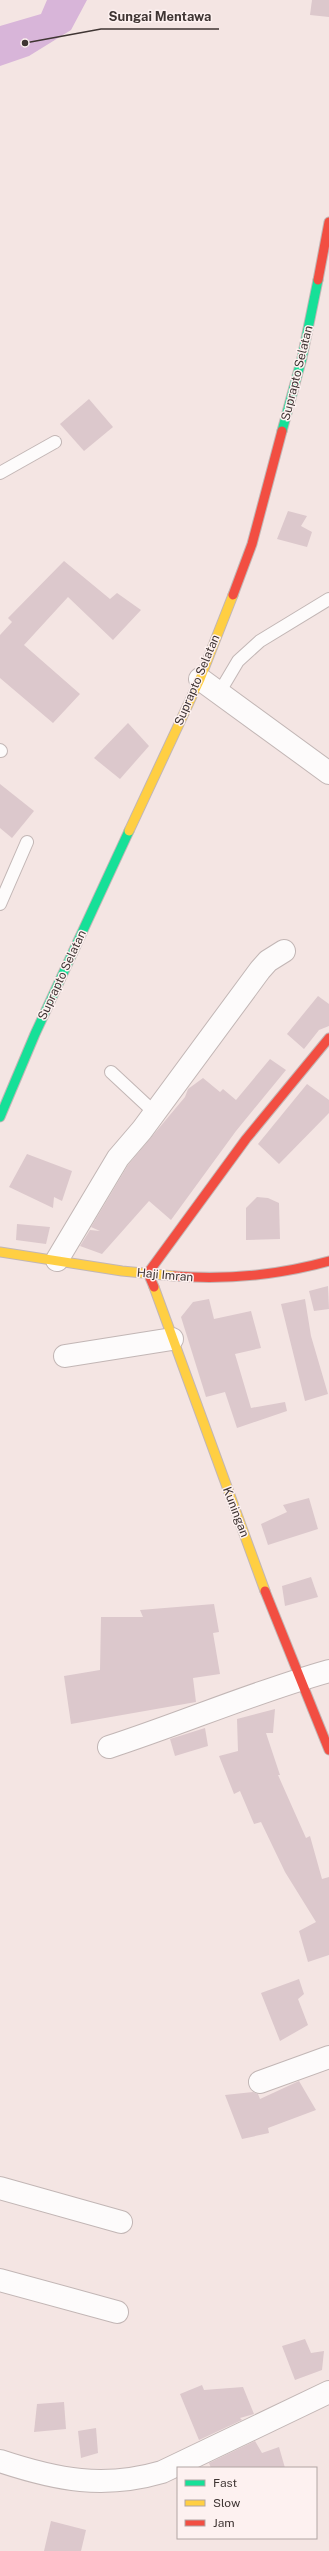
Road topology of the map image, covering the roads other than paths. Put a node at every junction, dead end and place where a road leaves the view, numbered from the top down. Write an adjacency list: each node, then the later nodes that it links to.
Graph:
1 (329, 222): 5 (street, Suprapto Selatan)
2 (55, 442): 3 (lane)
3 (0, 473)
4 (329, 599): 6 (lane)
5 (200, 679): 6 (street); 14 (street, Suprapto Selatan)
6 (219, 693): 7 (street)
7 (329, 773)
8 (27, 842): 9 (lane)
9 (0, 904)
10 (284, 951): 13 (street)
11 (329, 1038): 18 (street)
12 (110, 1072): 13 (lane)
13 (154, 1112): 16 (street)
14 (0, 1117)
15 (0, 1252): 16 (street, Haji Imran)
16 (57, 1260): 18 (street, Haji Imran)
17 (329, 1261): 18 (street, Haji Imran)
18 (148, 1273): 19 (street, Kuningan)
19 (172, 1339): 20 (street); 22 (street, Kuningan)
20 (65, 1356)
21 (329, 1671): 22 (street)
22 (299, 1680): 23 (street); 24 (street, Kuningan)
23 (110, 1747)
24 (329, 1750)
25 (329, 2057): 26 (street)
26 (260, 2082)
27 (0, 2188): 28 (street)
28 (121, 2222)
29 (0, 2280): 30 (street)
30 (117, 2312)
31 (329, 2392): 32 (street)
32 (0, 2461)

